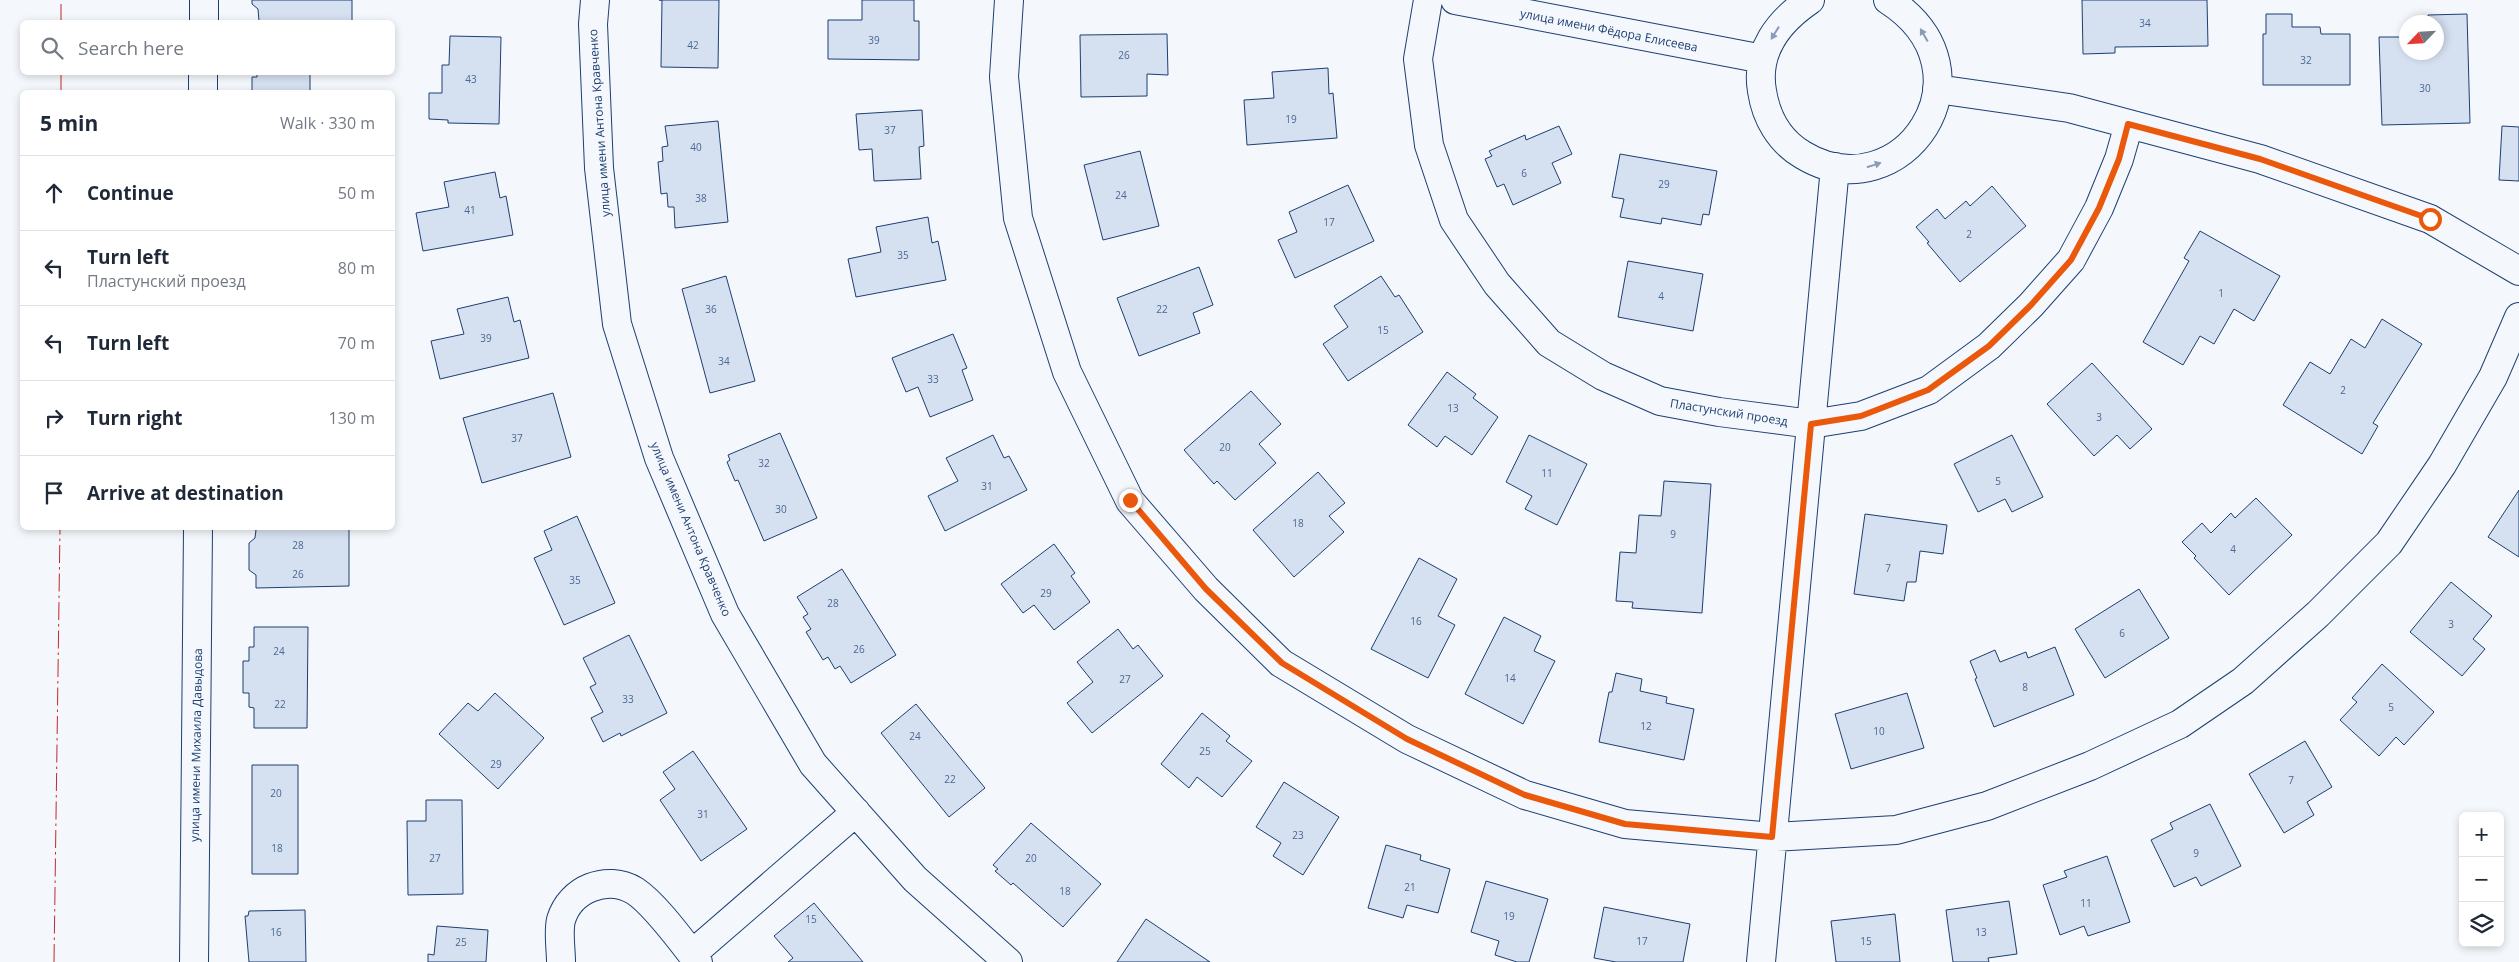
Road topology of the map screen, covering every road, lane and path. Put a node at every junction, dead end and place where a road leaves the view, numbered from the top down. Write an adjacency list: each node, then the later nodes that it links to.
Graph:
1 (204, 0): 8 (street)
2 (595, 0): 19 (street, улица имени Антона Кравченко)
3 (1009, 0): 20 (street)
4 (1428, 0): 17 (street, Пластунский проезд)
5 (1455, 0): 9 (street, улица имени Фёдора Елисеева)
6 (1810, 0): 9 (street, one-way to 9)
7 (1888, 0): 11 (street, one-way to 7)
8 (204, 20)
9 (1763, 59): 14 (street)
10 (203, 75): 12 (street)
11 (1937, 89): 13 (street); 14 (street, one-way to 11)
12 (203, 90)
13 (2128, 124): 15 (street); 17 (street, Пластунский проезд)
14 (1835, 168): 17 (street)
15 (2519, 271)
16 (2519, 318): 20 (street)
17 (1811, 424): 20 (street)
18 (198, 530): 22 (street, улица имени Михаила Давыдова)
19 (856, 812): 21 (street); 24 (street, улица имени Антона Кравченко)
20 (1772, 837): 25 (street)
21 (695, 958): 23 (street)
22 (194, 962)
23 (561, 962)
24 (1008, 962)
25 (1761, 962)

